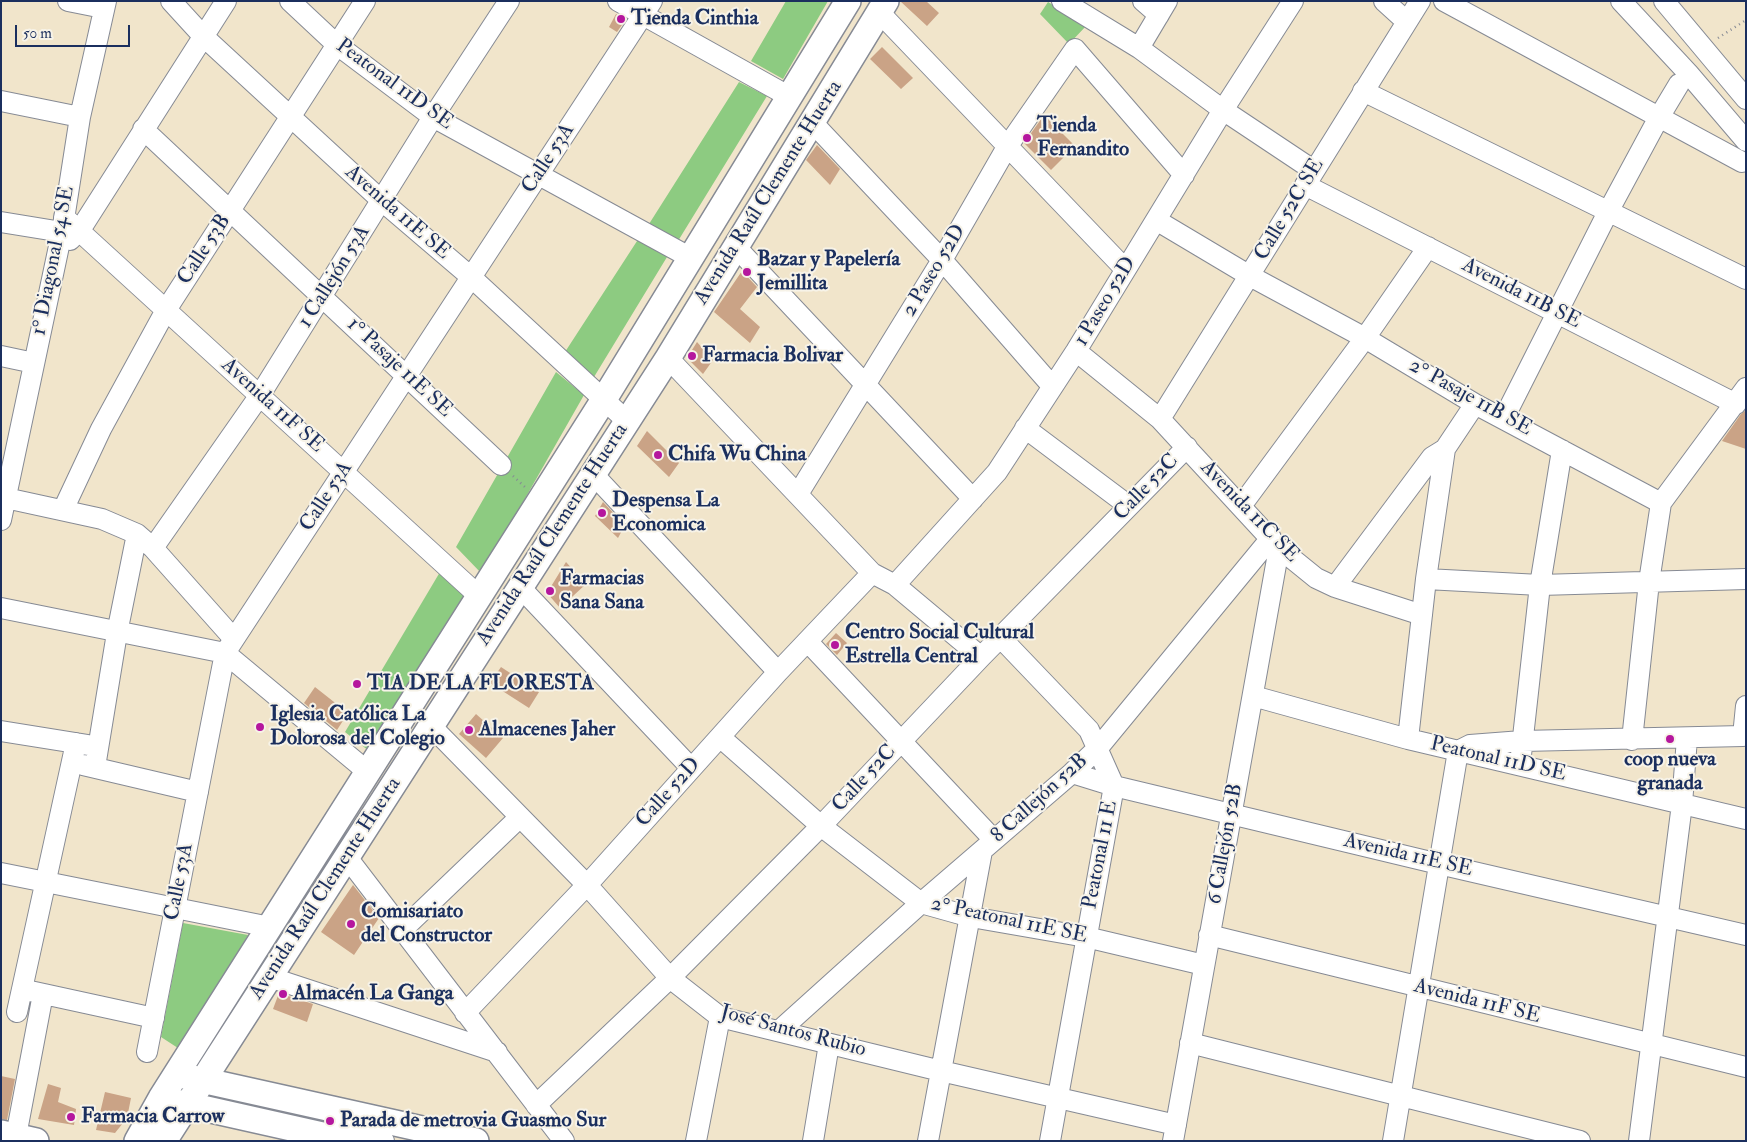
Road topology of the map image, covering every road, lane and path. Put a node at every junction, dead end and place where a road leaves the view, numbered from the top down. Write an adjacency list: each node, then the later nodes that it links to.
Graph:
1 (68, 1): 18 (street)
2 (171, 1): 24 (street, Avenida 11E SE)
3 (226, 1): 24 (street)
4 (290, 1): 25 (street, Peatonal 11D SE)
5 (365, 1): 25 (street, Calle 53B)
6 (509, 1): 36 (street, 1 Callejón 53A)
7 (618, 1): 20 (street)
8 (848, 1): 30 (main road, Avenida Raúl Clemente Huerta)
9 (856, 1): 73 (street)
10 (1062, 1): 26 (street, Avenida 11B SE)
11 (1143, 1): 21 (street)
12 (1293, 1): 33 (street, 1 Paseo 52D)
13 (1384, 1): 23 (street)
14 (1420, 1): 23 (street, Calle 52C SE)
15 (1444, 1): 37 (street)
16 (1621, 1): 40 (street)
17 (1664, 1): 27 (street)
18 (105, 5): 35 (street, 1° Diagonal 54 SE)
19 (882, 6): 38 (main road, Avenida Raúl Clemente Huerta); 41 (street)
20 (647, 8): 30 (street); 43 (street, Calle 53A)
21 (1163, 8): 26 (street)
22 (1746, 20): 27 (path)
23 (1406, 22): 29 (street, Calle 52C SE)
24 (204, 36): 34 (street, Avenida 11E SE); 39 (street)
25 (336, 44): 34 (street, Calle 53B); 36 (street, Peatonal 11D SE)
26 (1139, 48): 33 (street, Avenida 11B SE)
27 (1703, 48): 31 (street)
28 (1680, 84): 37 (street)
29 (1363, 91): 45 (street, Calle 52C SE); 48 (street)
30 (790, 97): 54 (main road, Avenida Raúl Clemente Huerta)
31 (1746, 100)
32 (1, 101): 35 (street)
33 (1223, 110): 44 (street, 1 Paseo 52D); 45 (street, Avenida 11B SE)
34 (290, 116): 46 (street, Avenida 11E SE); 47 (street, Calle 53B)
35 (80, 117): 51 (street, 1° Diagonal 54 SE)
36 (433, 117): 43 (street, Peatonal 11D SE); 46 (street, 1 Callejón 53A)
37 (1658, 119): 42 (street); 48 (street)
38 (812, 122): 52 (main road, Avenida Raúl Clemente Huerta); 55 (street)
39 (143, 129): 47 (street, 1° Pasaje 11E SE); 51 (street)
40 (1746, 141)
41 (1007, 147): 44 (street, 2 Paseo 52D); 55 (street, 2 Paseo 52D); 56 (street)
42 (1742, 162)
43 (538, 175): 54 (street, Peatonal 11D SE); 58 (street, Calle 53A)
44 (1184, 175): 49 (street, 1 Paseo 52D)
45 (1309, 178): 53 (street, Avenida 11B SE); 57 (street, Calle 52C SE)
46 (382, 201): 58 (street, Avenida 11E SE); 60 (street, 1 Callejón 53A)
47 (230, 210): 60 (street, 1° Pasaje 11E SE); 61 (street, Calle 53B)
48 (1609, 210): 59 (street); 62 (street)
49 (1156, 220): 56 (street, 1 Paseo 52D); 57 (street, 2° Pasaje 11B SE)
50 (1, 222): 51 (street)
51 (69, 226): 61 (street, Avenida 11F SE); 67 (street, 1° Diagonal 54 SE)
52 (735, 246): 66 (main road, Avenida Raúl Clemente Huerta); 69 (street)
53 (1428, 247): 62 (street, Avenida 11B SE); 63 (street)
54 (691, 258): 73 (main road, Avenida Raúl Clemente Huerta)
55 (942, 260): 69 (street, 2 Paseo 52D); 70 (street)
56 (1125, 269): 64 (street, 1 Paseo 52D)
57 (1250, 276): 63 (street, 2° Pasaje 11B SE); 76 (street, Calle 52C SE)
58 (471, 277): 68 (street, Calle 53A); 73 (street, Avenida 11E SE)
59 (1746, 279)
60 (323, 296): 68 (street, 1° Pasaje 11E SE); 71 (street, 1 Callejón 53A)
61 (166, 310): 71 (street, Avenida 11F SE); 92 (street, Calle 53B)
62 (1558, 312): 72 (street, Avenida 11B SE); 75 (street)
63 (1365, 338): 74 (street, 2° Pasaje 11B SE); 91 (street)
64 (1076, 351): 70 (street, 1 Paseo 52D); 76 (street, Avenida 11C SE)
65 (1, 356): 67 (street)
66 (668, 358): 77 (main road, Avenida Raúl Clemente Huerta); 85 (street)
67 (34, 362): 86 (street, 1° Diagonal 54 SE)
68 (406, 374): 82 (street, 1° Pasaje 11E SE); 83 (street, Calle 53A)
69 (866, 386): 85 (street, 2 Paseo 52D); 87 (street)
70 (1052, 386): 78 (street, 1 Paseo 52D)
71 (260, 395): 83 (street, Avenida 11F SE); 96 (street, 1 Callejón 53A)
72 (1741, 396): 89 (street)
73 (606, 403): 77 (street, Avenida 11E SE); 88 (main road, Avenida Raúl Clemente Huerta); 174 (street)
74 (1475, 404): 75 (street, 2° Pasaje 11B SE); 80 (street)
75 (1504, 418): 81 (street, 2° Pasaje 11B SE)
76 (1160, 419): 79 (street, Avenida 11C SE)
77 (627, 421): 84 (main road, Avenida Raúl Clemente Huerta)
78 (1025, 428): 87 (street, 1 Paseo 52D); 90 (street)
79 (1187, 447): 90 (street, Calle 52C); 91 (street, Avenida 11C SE)
80 (1445, 449): 98 (street); 104 (street)
81 (1562, 450): 89 (street, 2° Pasaje 11B SE); 102 (street)
82 (501, 465): 88 (path)
83 (344, 472): 105 (street, Avenida 11F SE); 111 (street, Calle 53A)
84 (593, 474): 103 (main road, Avenida Raúl Clemente Huerta); 113 (street)
85 (798, 494): 97 (street)
86 (3, 497): 92 (street); 93 (street, 1° Diagonal 54 SE)
87 (973, 498): 101 (street, 1 Paseo 52D)
88 (540, 500): 105 (main road, Avenida Raúl Clemente Huerta)
89 (1661, 504): 100 (street)
90 (1129, 506): 109 (street, Calle 52C)
91 (1241, 506): 95 (street, Avenida 11C SE)
92 (64, 510): 94 (street)
93 (1, 520)
94 (137, 534): 96 (street); 108 (street)
95 (1275, 543): 104 (street, Avenida 11C SE); 114 (street, 6 Callejón 52B); 125 (street, 8 Callejón 52B)
96 (153, 548): 111 (street)
97 (872, 573): 101 (street); 110 (street, Calle 52D)
98 (1426, 579): 102 (street); 107 (street)
99 (1746, 579): 100 (street)
100 (1649, 582): 102 (street); 121 (street)
101 (895, 585): 112 (street)
102 (1540, 585): 123 (street)
103 (520, 587): 116 (main road, Avenida Raúl Clemente Huerta); 130 (street)
104 (1334, 587): 107 (street, Avenida 11C SE)
105 (480, 596): 131 (main road, Avenida Raúl Clemente Huerta)
106 (1, 608): 108 (street)
107 (1422, 615): 120 (street)
108 (117, 633): 111 (street); 124 (street)
109 (1001, 638): 112 (street, Calle 52C); 125 (street, Peatonal 11 E)
110 (808, 642): 113 (street, Calle 52D); 122 (street)
111 (229, 646): 131 (street); 134 (street, Calle 53A)
112 (982, 657): 122 (street, Calle 52C)
113 (778, 672): 118 (street, Calle 52D)
114 (1253, 696): 120 (street, Peatonal 11D SE); 136 (street, 6 Callejón 52B)
115 (1746, 706): 119 (street)
116 (430, 726): 137 (street, José Santos Rubio); 141 (main road, Avenida Raúl Clemente Huerta)
117 (1, 731): 127 (street)
118 (720, 737): 130 (street, Calle 52D); 139 (street, 2° Peatonal 11E SE)
119 (1686, 738): 121 (street); 135 (street)
120 (1408, 739): 126 (street, Peatonal 11D SE)
121 (1632, 740): 123 (street)
122 (901, 741): 139 (street, Calle 52C); 140 (street)
123 (1522, 741): 126 (street); 128 (street)
124 (98, 747): 127 (street); 129 (street)
125 (1098, 748): 132 (street, 8 Callejón 52B); 133 (street, Peatonal 11 E)
126 (1458, 751): 128 (street, Peatonal 11D SE); 142 (street)
127 (75, 753): 129 (street); 144 (street)
128 (1520, 766): 135 (street, Peatonal 11D SE)
129 (95, 768): 134 (street)
130 (691, 768): 145 (street, Calle 52D)
131 (368, 772): 150 (main road, Avenida Raúl Clemente Huerta)
132 (1072, 773): 133 (street, Avenida 11E SE); 140 (street, 8 Callejón 52B)
133 (1114, 786): 136 (street, Avenida 11E SE); 154 (street, Peatonal 11 E)
134 (198, 792): 147 (street, Calle 53A)
135 (1682, 804): 138 (street, Peatonal 11D SE); 148 (street)
136 (1232, 813): 142 (street, Avenida 11E SE); 152 (street, 6 Callejón 52B)
137 (520, 817): 145 (street, José Santos Rubio); 151 (street)
138 (1746, 819)
139 (821, 826): 146 (street, 2° Peatonal 11E SE); 157 (street, Calle 52C)
140 (988, 846): 146 (street, 8 Callejón 52B); 149 (street)
141 (346, 856): 151 (street); 156 (main road, Avenida Raúl Clemente Huerta)
142 (1439, 864): 148 (street, Avenida 11E SE); 158 (street)
143 (1, 873): 144 (street)
144 (45, 881): 147 (street); 159 (street)
145 (587, 885): 157 (street, José Santos Rubio); 162 (street, Calle 52D)
146 (921, 903): 149 (street, 2° Peatonal 11E SE); 166 (street, 8 Callejón 52B)
147 (175, 909): 150 (street); 165 (street, Calle 53A)
148 (1668, 916): 153 (street, Avenida 11E SE); 169 (street)
149 (971, 917): 154 (street, 2° Peatonal 11E SE); 173 (street)
150 (270, 927): 174 (main road, Avenida Raúl Clemente Huerta)
151 (402, 930): 162 (street)
152 (1209, 935): 155 (street, 6 Callejón 52B); 158 (street, Avenida 11F SE)
153 (1746, 935)
154 (1086, 937): 155 (street, 2° Peatonal 11E SE); 178 (street, Peatonal 11 E)
155 (1204, 964): 167 (street, 6 Callejón 52B)
156 (269, 977): 171 (street); 175 (main road, Avenida Raúl Clemente Huerta)
157 (670, 978): 164 (street, José Santos Rubio); 180 (street, Calle 52C)
158 (1418, 987): 169 (street, Avenida 11F SE); 176 (street)
159 (21, 989): 160 (street); 161 (street)
160 (43, 994): 163 (street); 165 (street)
161 (9, 1011): 163 (street)
162 (466, 1013): 171 (street)
163 (38, 1017): 182 (street)
164 (720, 1017): 166 (street, José Santos Rubio); 190 (street)
165 (154, 1018): 170 (street, Calle 53A)
166 (779, 1031): 168 (street, José Santos Rubio)
167 (1190, 1043): 176 (street); 181 (street, 6 Callejón 52B)
168 (829, 1044): 173 (street, José Santos Rubio); 191 (street)
169 (1650, 1044): 172 (street, Avenida 11F SE); 196 (street)
170 (147, 1052)
171 (497, 1052): 180 (street)
172 (1746, 1067)
173 (941, 1071): 178 (street, José Santos Rubio); 192 (street)
174 (176, 1076): 175 (main road); 177 (main road, Avenida Raúl Clemente Huerta)
175 (203, 1080): 179 (main road, Avenida Raúl Clemente Huerta); 187 (street); 188 (main road)
176 (1401, 1096): 194 (street); 195 (street)
177 (161, 1098): 179 (main road); 183 (main road, Avenida Raúl Clemente Huerta)
178 (1059, 1098): 181 (street, José Santos Rubio); 193 (street, Peatonal 11 E)
179 (186, 1105): 184 (main road, Avenida Raúl Clemente Huerta); 185 (main road); 186 (street)
180 (536, 1105): 189 (street)
181 (1175, 1133)
182 (18, 1137)
183 (137, 1141)
184 (164, 1141)
185 (349, 1141)
186 (384, 1141)
187 (434, 1141)
188 (476, 1141)
189 (564, 1141)
190 (696, 1141)
191 (813, 1141)
192 (928, 1141)
193 (1050, 1141)
194 (1393, 1141)
195 (1580, 1141)
196 (1639, 1141)

